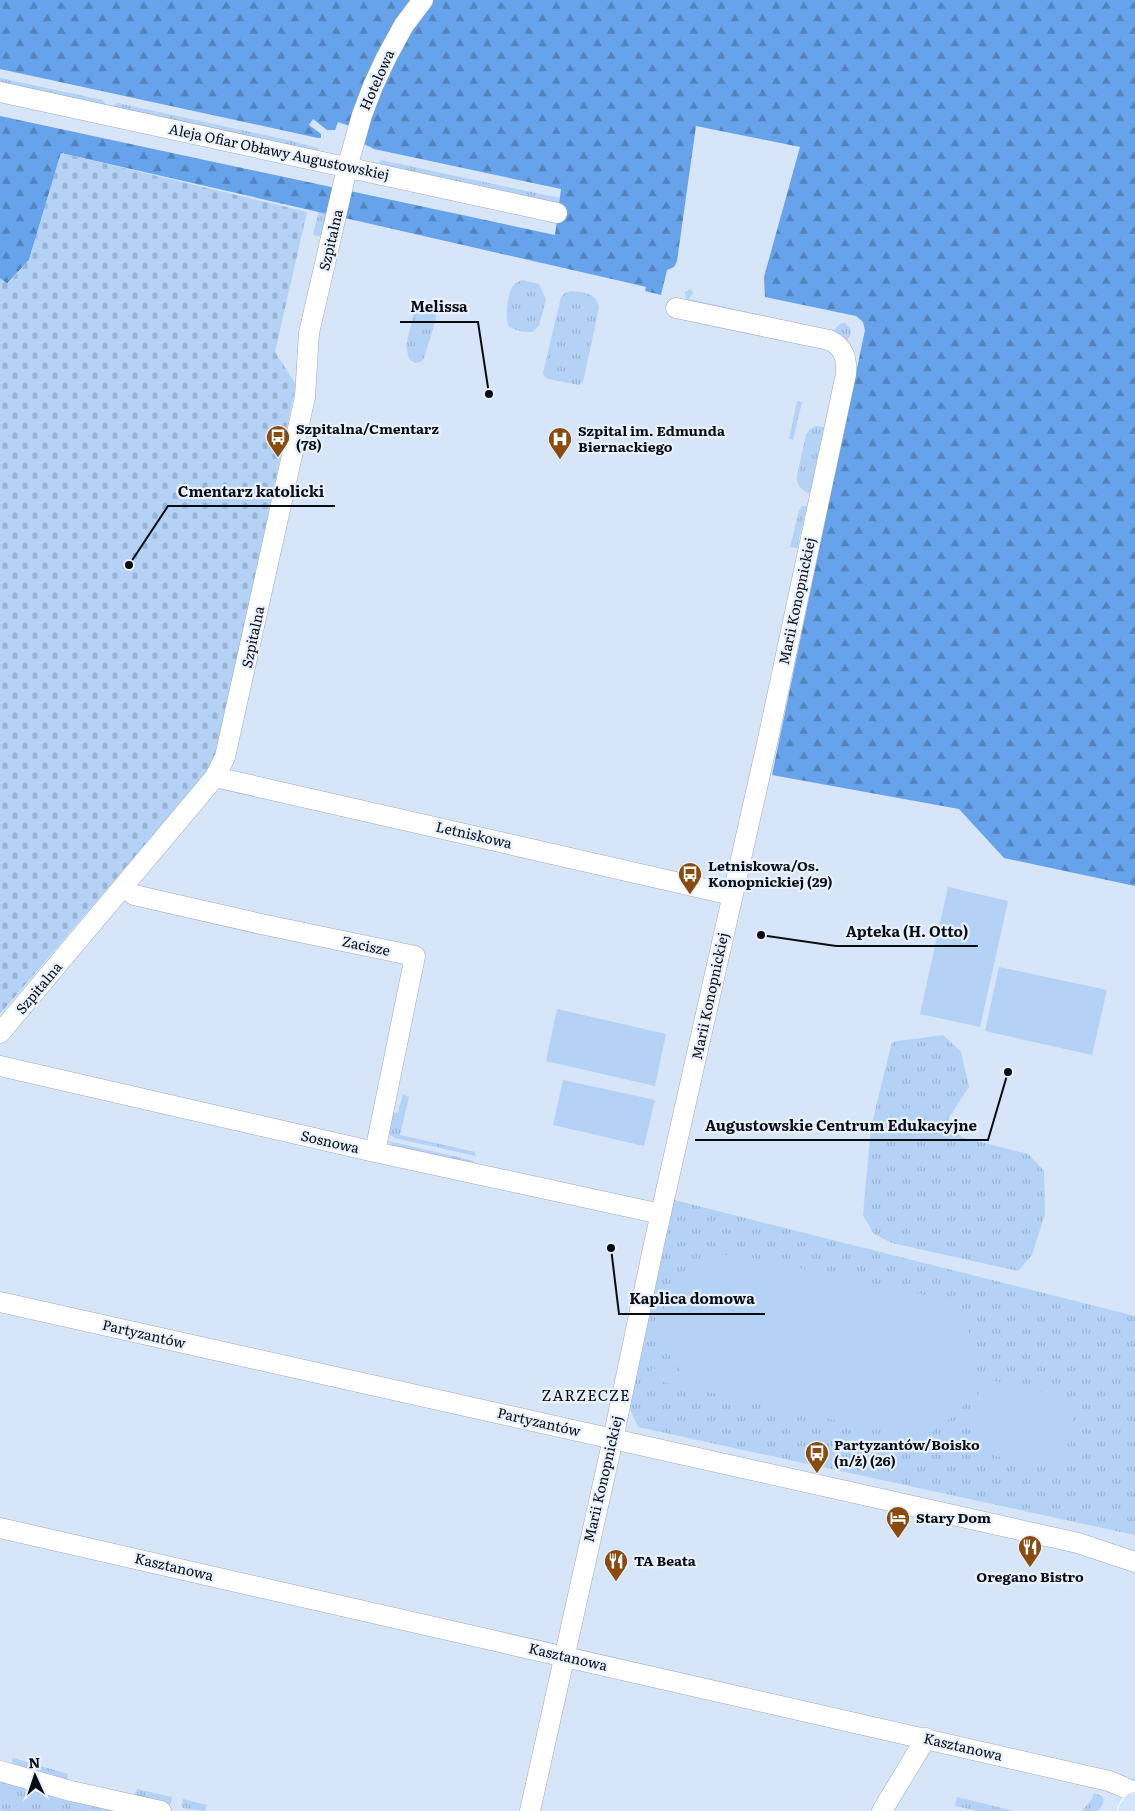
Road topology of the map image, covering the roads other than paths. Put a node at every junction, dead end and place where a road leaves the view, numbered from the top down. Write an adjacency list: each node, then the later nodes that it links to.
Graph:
1 (423, 0): 3 (street, Hotelowa)
2 (0, 92): 3 (street, Aleja Ofiar Obławy Augustowskiej)
3 (347, 168): 4 (street, Aleja Ofiar Obławy Augustowskiej); 6 (street, Szpitalna)
4 (557, 213)
5 (676, 308): 8 (street, Marii Konopnickiej)
6 (215, 776): 7 (street, Szpitalna); 8 (street, Letniskowa)
7 (124, 887): 9 (street, Szpitalna); 11 (street, Zacisze)
8 (732, 895): 12 (street, Marii Konopnickiej)
9 (0, 1033)
10 (0, 1066): 11 (street, Sosnowa)
11 (375, 1152): 12 (street, Sosnowa)
12 (661, 1214): 14 (street, Marii Konopnickiej)
13 (0, 1302): 14 (street, Partyzantów)
14 (613, 1438): 16 (street, Partyzantów); 19 (street, Marii Konopnickiej)
15 (0, 1528): 19 (street, Kasztanowa)
16 (1078, 1543): 17 (street, Partyzantów); 18 (street, Partyzantów)
17 (1135, 1550)
18 (1135, 1562)
19 (563, 1656): 20 (street, Kasztanowa); 25 (street, Marii Konopnickiej)
20 (926, 1738): 22 (street, Kasztanowa); 26 (street)
21 (0, 1771): 24 (street)
22 (1135, 1792)
23 (1135, 1805): 27 (main road)
24 (161, 1811)
25 (530, 1811)
26 (882, 1811)
27 (1131, 1811)

